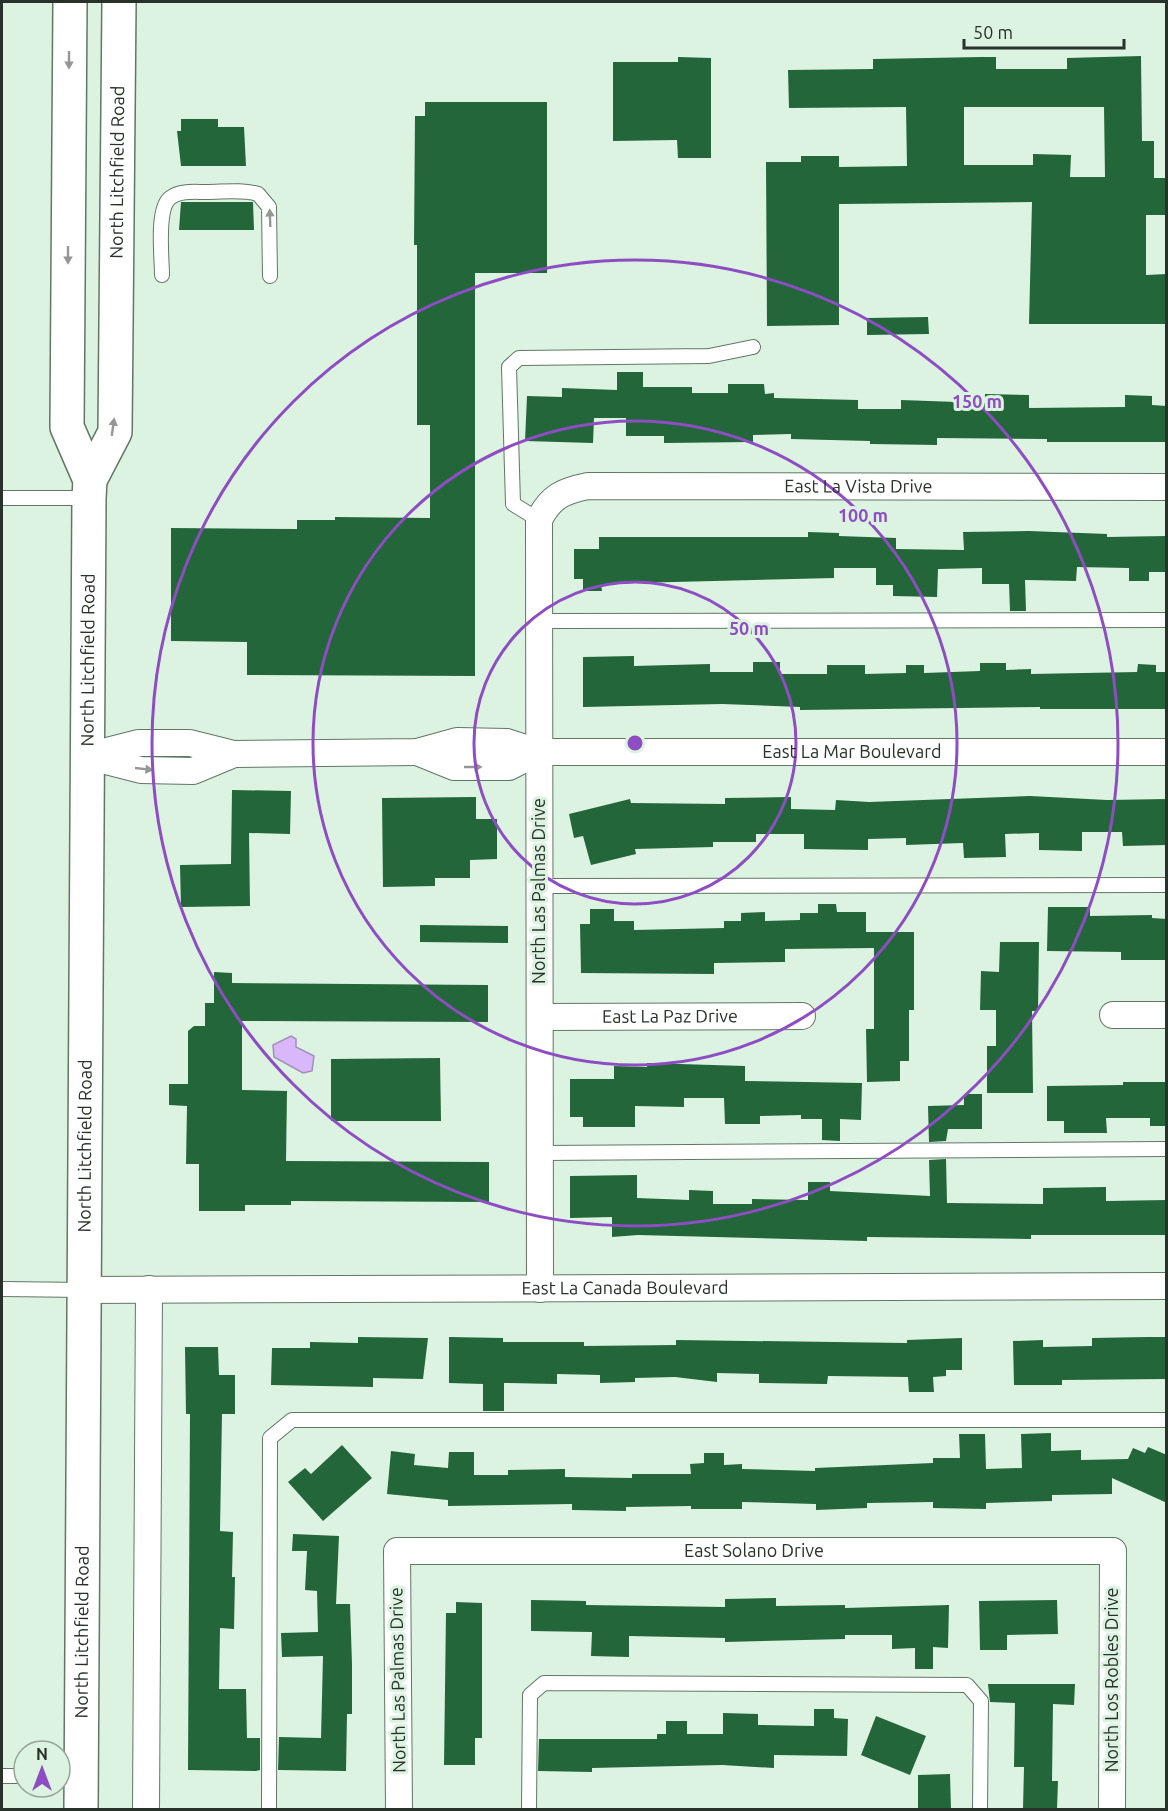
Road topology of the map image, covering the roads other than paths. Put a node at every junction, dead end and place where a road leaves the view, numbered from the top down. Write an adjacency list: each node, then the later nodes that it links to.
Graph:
1 (70, 2): 7 (main road, North Litchfield Road, one-way to 7)
2 (119, 2): 7 (main road, North Litchfield Road, one-way to 2)
3 (162, 276): 4 (lane, one-way to 3)
4 (270, 276)
5 (753, 346): 9 (lane)
6 (1167, 487): 9 (street, East La Vista Drive)
7 (90, 489): 8 (lane); 14 (main road, North Litchfield Road)
8 (2, 498)
9 (539, 520): 11 (street, North Las Palmas Drive)
10 (1167, 620): 11 (lane)
11 (539, 621): 12 (street, North Las Palmas Drive)
12 (538, 752): 13 (street, East La Mar Boulevard); 14 (street, East La Mar Boulevard); 16 (street, North Las Palmas Drive)
13 (1167, 752)
14 (87, 756): 27 (main road, North Litchfield Road)
15 (1167, 885): 16 (lane)
16 (540, 886): 20 (street, North Las Palmas Drive)
17 (1113, 1015): 18 (street)
18 (1167, 1015)
19 (802, 1016): 20 (street, East La Paz Drive)
20 (540, 1017): 22 (street, North Las Palmas Drive)
21 (1167, 1149): 22 (lane)
22 (541, 1153): 26 (street, North Las Palmas Drive)
23 (1167, 1286): 26 (street, East La Canada Boulevard)
24 (2, 1289): 27 (lane)
25 (149, 1289): 26 (street, East La Canada Boulevard); 27 (street, East La Canada Boulevard); 32 (street)
26 (540, 1289)
27 (85, 1290): 31 (main road, North Litchfield Road)
28 (1167, 1420): 33 (lane)
29 (397, 1551): 30 (street, East Solano Drive); 34 (street, North Las Palmas Drive)
30 (1113, 1551): 37 (street, North Los Robles Drive)
31 (81, 1809)
32 (146, 1809)
33 (269, 1809)
34 (399, 1809)
35 (529, 1809): 36 (lane)
36 (980, 1809)
37 (1112, 1809)

